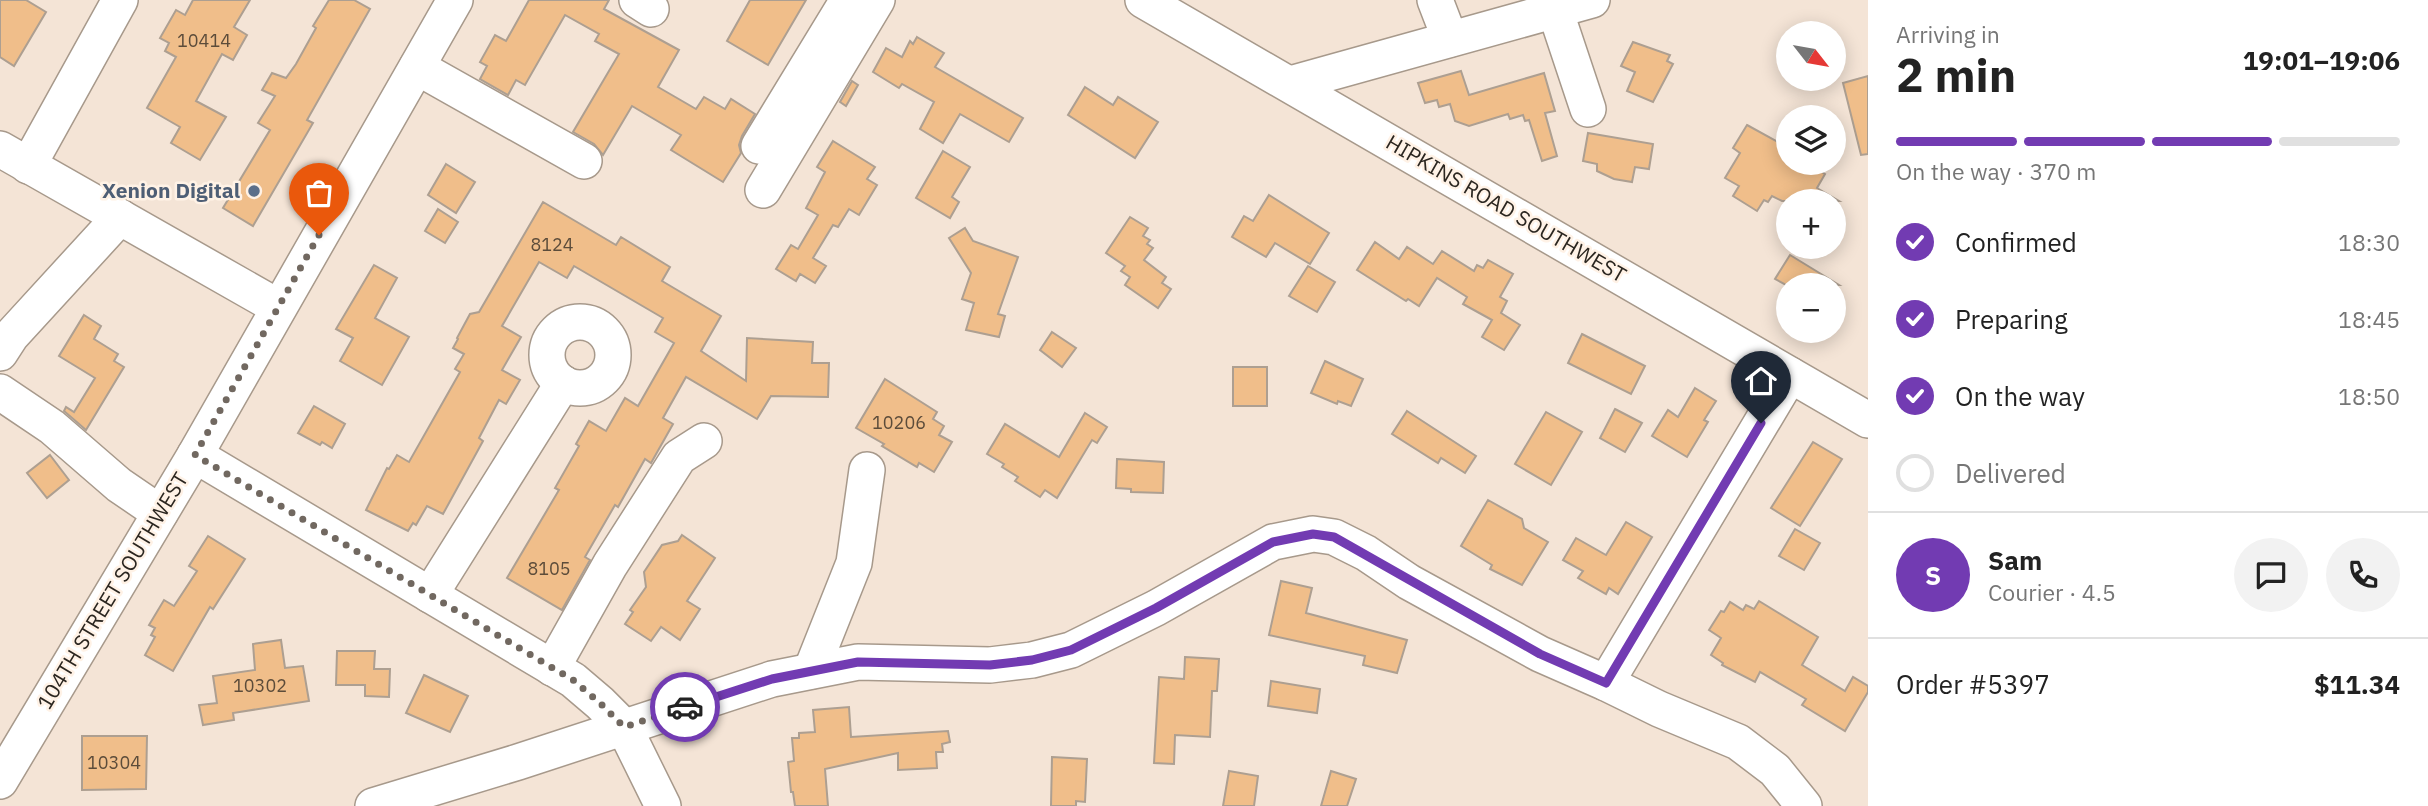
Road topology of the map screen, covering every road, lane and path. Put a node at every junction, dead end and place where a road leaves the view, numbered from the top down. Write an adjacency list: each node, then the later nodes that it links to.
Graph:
1 (455, 0): 10 (street, 104TH STREET SOUTHWEST)
2 (848, 0): 13 (street)
3 (877, 0): 16 (street)
4 (1143, 0): 11 (street, HIPKINS ROAD SOUTHWEST)
5 (1435, 0): 9 (street)
6 (1592, 0): 8 (street)
7 (118, 1): 14 (street)
8 (1555, 10): 9 (street); 12 (street)
9 (1450, 39): 11 (street)
10 (416, 66): 15 (street); 18 (street, 104TH STREET SOUTHWEST)
11 (1290, 84): 20 (street, HIPKINS ROAD SOUTHWEST)
12 (1588, 109)
13 (759, 146)
14 (14, 158): 17 (street)
15 (584, 160)
16 (763, 190)
17 (120, 217): 18 (street); 19 (street)
18 (278, 307): 25 (street, 104TH STREET SOUTHWEST)
19 (0, 353)
20 (1790, 375): 23 (street, HIPKINS ROAD SOUTHWEST); 31 (street)
21 (563, 383): 28 (street)
22 (0, 392): 27 (street)
23 (1868, 420)
24 (704, 441): 29 (street)
25 (195, 455): 27 (street, 104TH STREET SOUTHWEST); 28 (street)
26 (867, 470): 30 (street)
27 (160, 513): 33 (street, 104TH STREET SOUTHWEST)
28 (430, 595): 29 (street)
29 (552, 668): 32 (street)
30 (811, 671): 31 (street); 32 (street)
31 (1606, 683): 36 (street)
32 (624, 727): 34 (street); 35 (street)
33 (0, 781)
34 (373, 806)
35 (663, 806)
36 (1804, 806)

